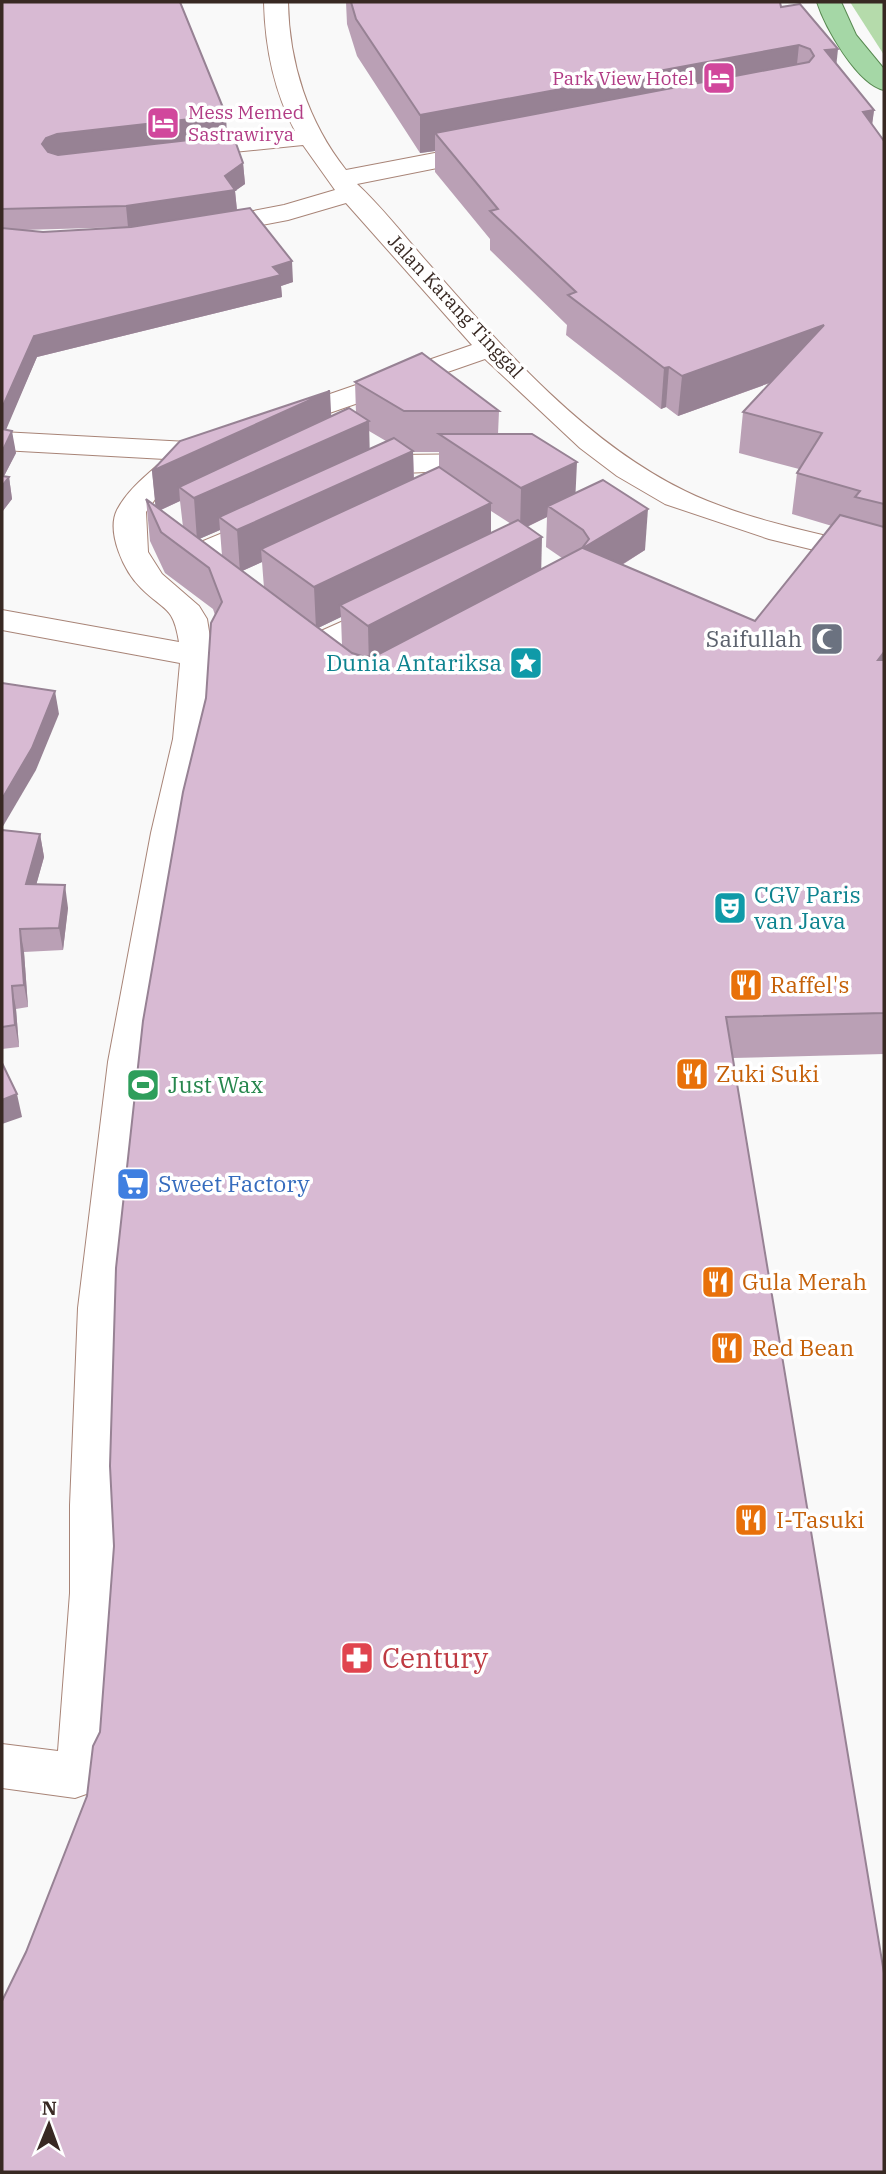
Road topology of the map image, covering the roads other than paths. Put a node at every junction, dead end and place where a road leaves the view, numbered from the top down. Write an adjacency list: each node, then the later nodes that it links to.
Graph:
1 (276, 2): 4 (street, Jalan Karang Tinggal)
2 (829, 2): 3 (main road)
3 (884, 83)
4 (310, 137): 6 (street); 7 (street, Jalan Karang Tinggal)
5 (530, 142): 7 (street)
6 (152, 153)
7 (347, 186): 8 (street); 9 (street, Jalan Karang Tinggal)
8 (183, 232)
9 (490, 348): 12 (street); 15 (street, Jalan Karang Tinggal)
10 (2, 441): 12 (street)
11 (364, 442): 16 (street)
12 (191, 451): 29 (street)
13 (513, 463): 16 (street)
14 (567, 463): 15 (street)
15 (621, 463): 17 (street, Jalan Karang Tinggal)
16 (397, 464): 18 (street); 19 (street)
17 (650, 482): 20 (street); 22 (street, Jalan Karang Tinggal)
18 (334, 493)
19 (441, 494)
20 (613, 501)
21 (296, 510): 24 (street)
22 (783, 533): 23 (street, Jalan Karang Tinggal); 25 (street, Jalan Karang Tinggal)
23 (884, 548)
24 (196, 557)
25 (884, 558)
26 (411, 600): 28 (street)
27 (2, 620): 29 (street)
28 (315, 647)
29 (197, 656): 30 (street)
30 (2, 1766)

